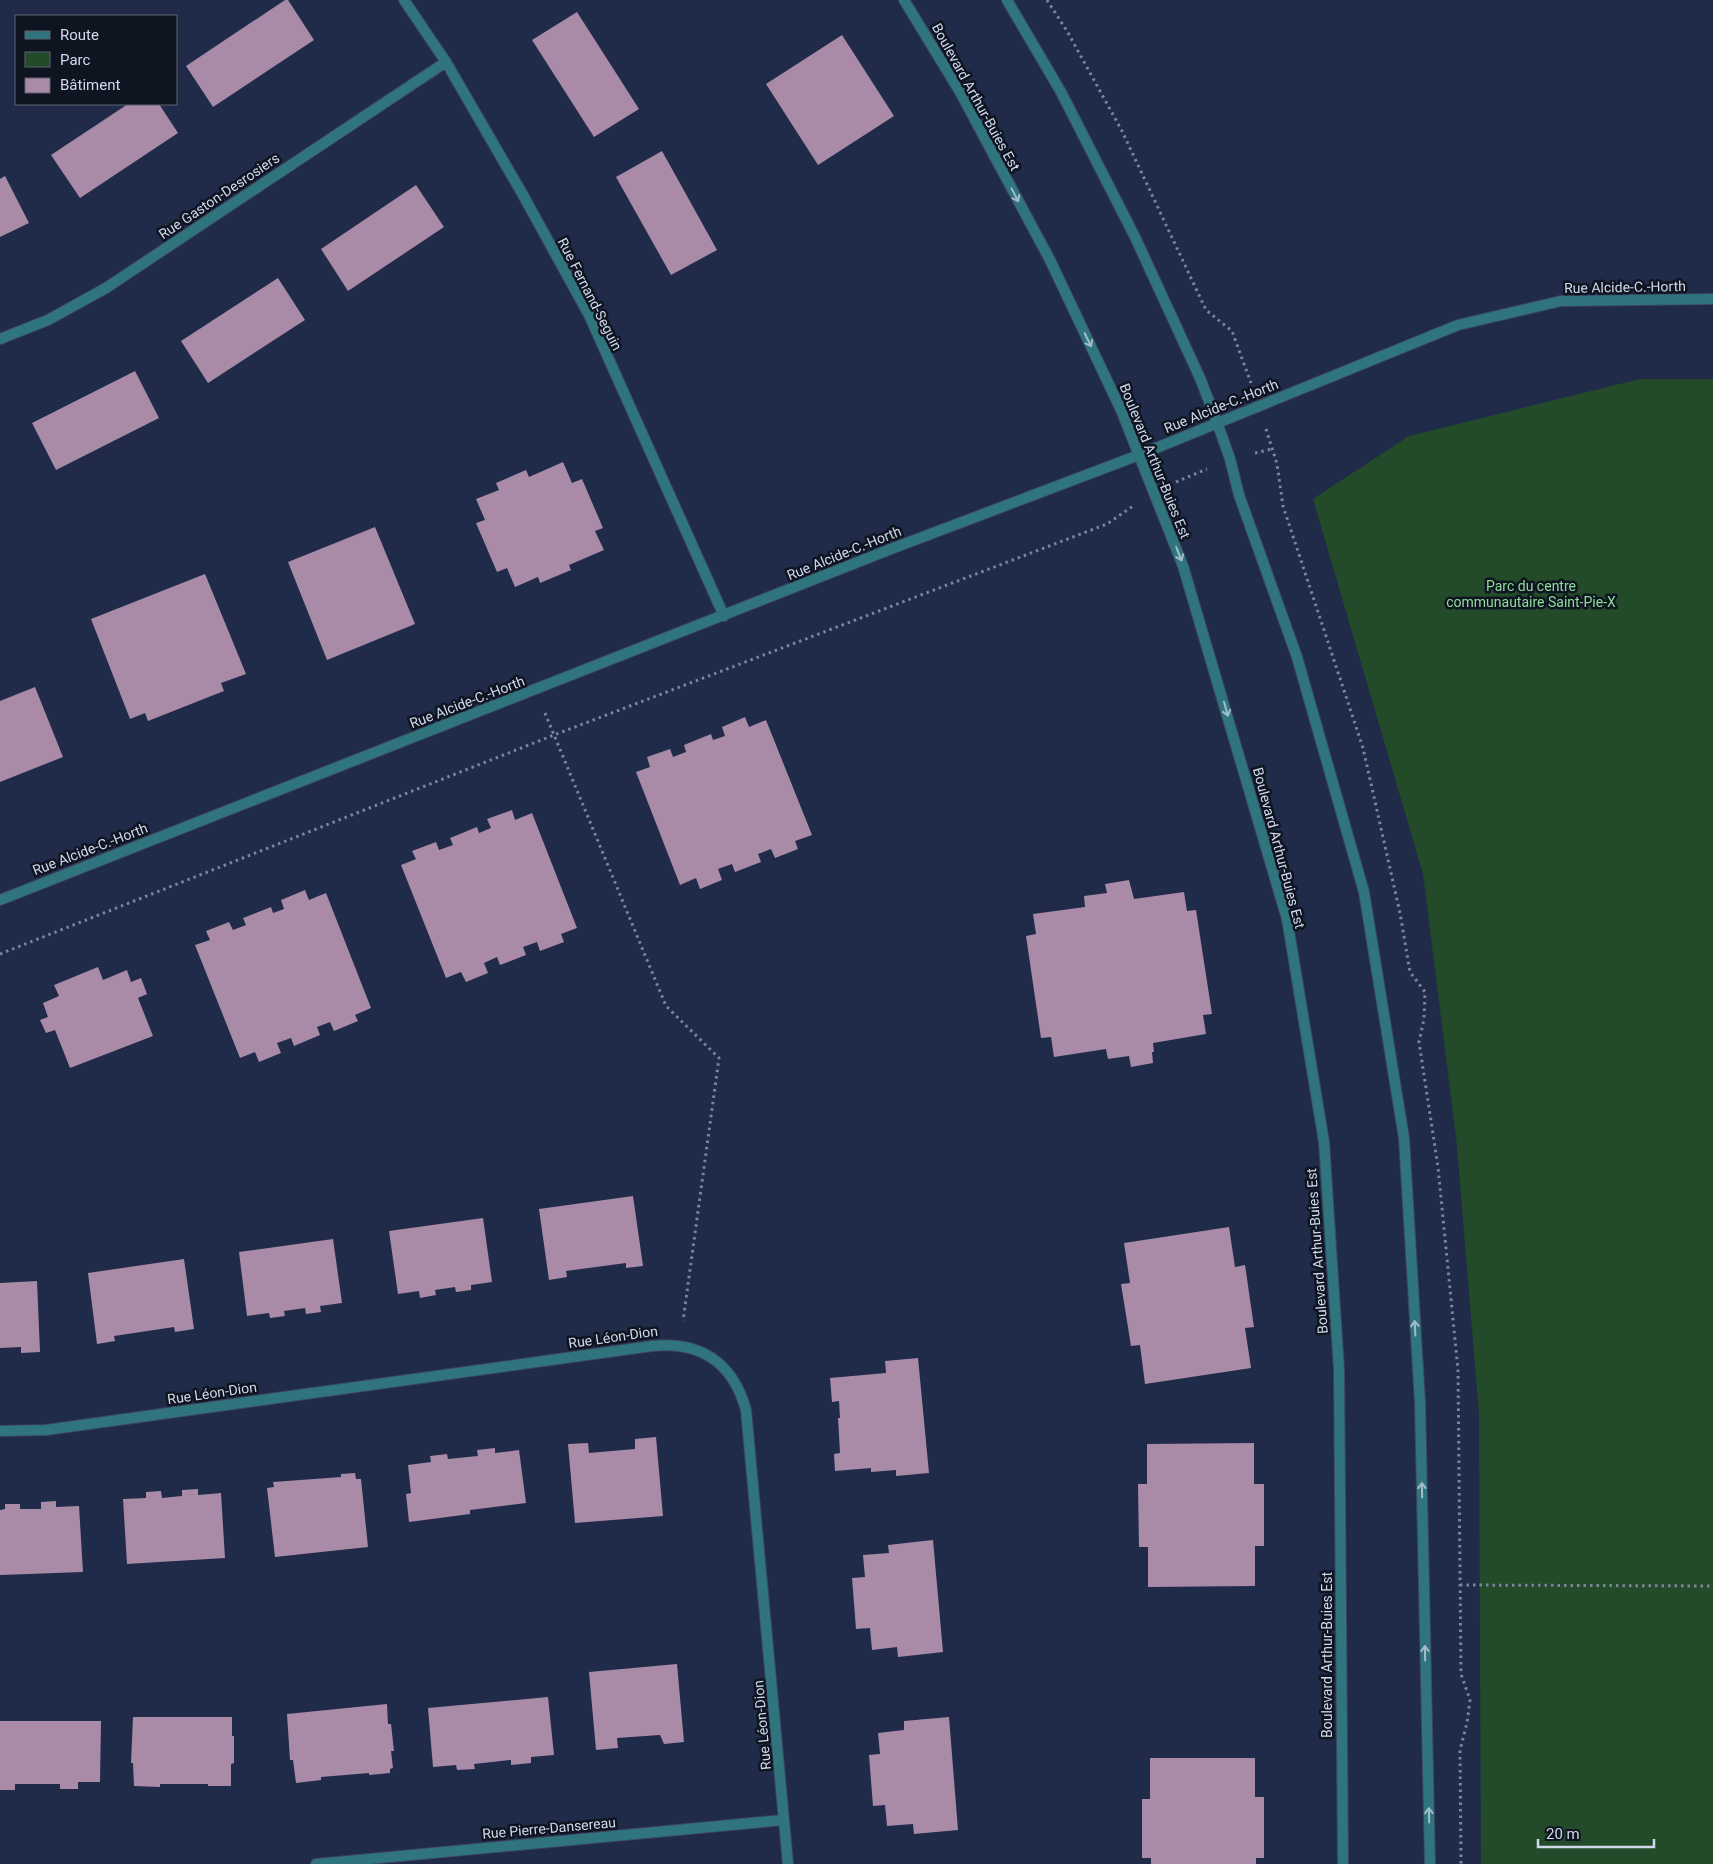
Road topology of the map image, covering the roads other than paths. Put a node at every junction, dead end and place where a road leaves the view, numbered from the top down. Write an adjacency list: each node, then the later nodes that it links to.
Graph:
1 (404, 0): 4 (street, Rue Fernand-Seguin)
2 (904, 0): 8 (street, Boulevard Arthur-Buies Est, one-way to 8)
3 (1007, 0): 7 (street)
4 (446, 62): 6 (street, Rue Gaston-Desrosiers); 9 (street, Rue Fernand-Seguin)
5 (1713, 299): 7 (street, Rue Alcide-C.-Horth)
6 (0, 339)
7 (1217, 422): 8 (street, Rue Alcide-C.-Horth); 16 (street, one-way to 7)
8 (1139, 455): 9 (street, Rue Alcide-C.-Horth); 15 (street, Boulevard Arthur-Buies Est, one-way to 15)
9 (724, 616): 10 (street, Rue Alcide-C.-Horth)
10 (0, 900)
11 (0, 1431): 12 (street, Rue Léon-Dion)
12 (784, 1820): 13 (street, Rue Pierre-Dansereau); 14 (street, Rue Léon-Dion)
13 (316, 1864)
14 (788, 1864)
15 (1342, 1864)
16 (1430, 1864)

